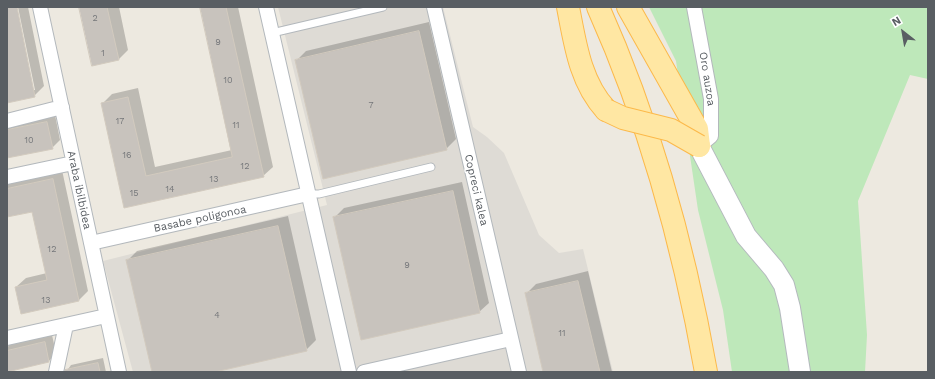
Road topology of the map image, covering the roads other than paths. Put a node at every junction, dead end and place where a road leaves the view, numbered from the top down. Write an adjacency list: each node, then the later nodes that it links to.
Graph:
1 (40, 7): 12 (street, Araba ibilbidea)
2 (266, 7): 10 (street)
3 (382, 7): 10 (lane)
4 (434, 7): 23 (street, Copreci kalea)
5 (568, 7): 14 (main road, bridge)
6 (587, 7): 11 (main road)
7 (598, 7): 11 (main road)
8 (628, 7): 14 (main road)
9 (694, 7): 14 (street, Oro auzoa)
10 (272, 33): 18 (street)
11 (611, 36): 29 (main road)
12 (62, 107): 13 (street); 15 (street, Araba ibilbidea)
13 (7, 121)
14 (699, 146): 30 (street)
15 (73, 163): 17 (street); 19 (street, Araba ibilbidea)
16 (431, 167): 18 (lane, Basabe poligonoa)
17 (7, 176)
18 (308, 194): 19 (street, Basabe poligonoa); 26 (street)
19 (91, 243): 20 (street, Araba ibilbidea)
20 (106, 316): 21 (street); 25 (street, Araba ibilbidea)
21 (66, 325): 22 (street); 24 (street)
22 (7, 338)
23 (511, 338): 27 (street); 28 (street, Copreci kalea)
24 (56, 372)
25 (119, 372)
26 (349, 372)
27 (364, 372)
28 (519, 372)
29 (706, 372)
30 (800, 372)

